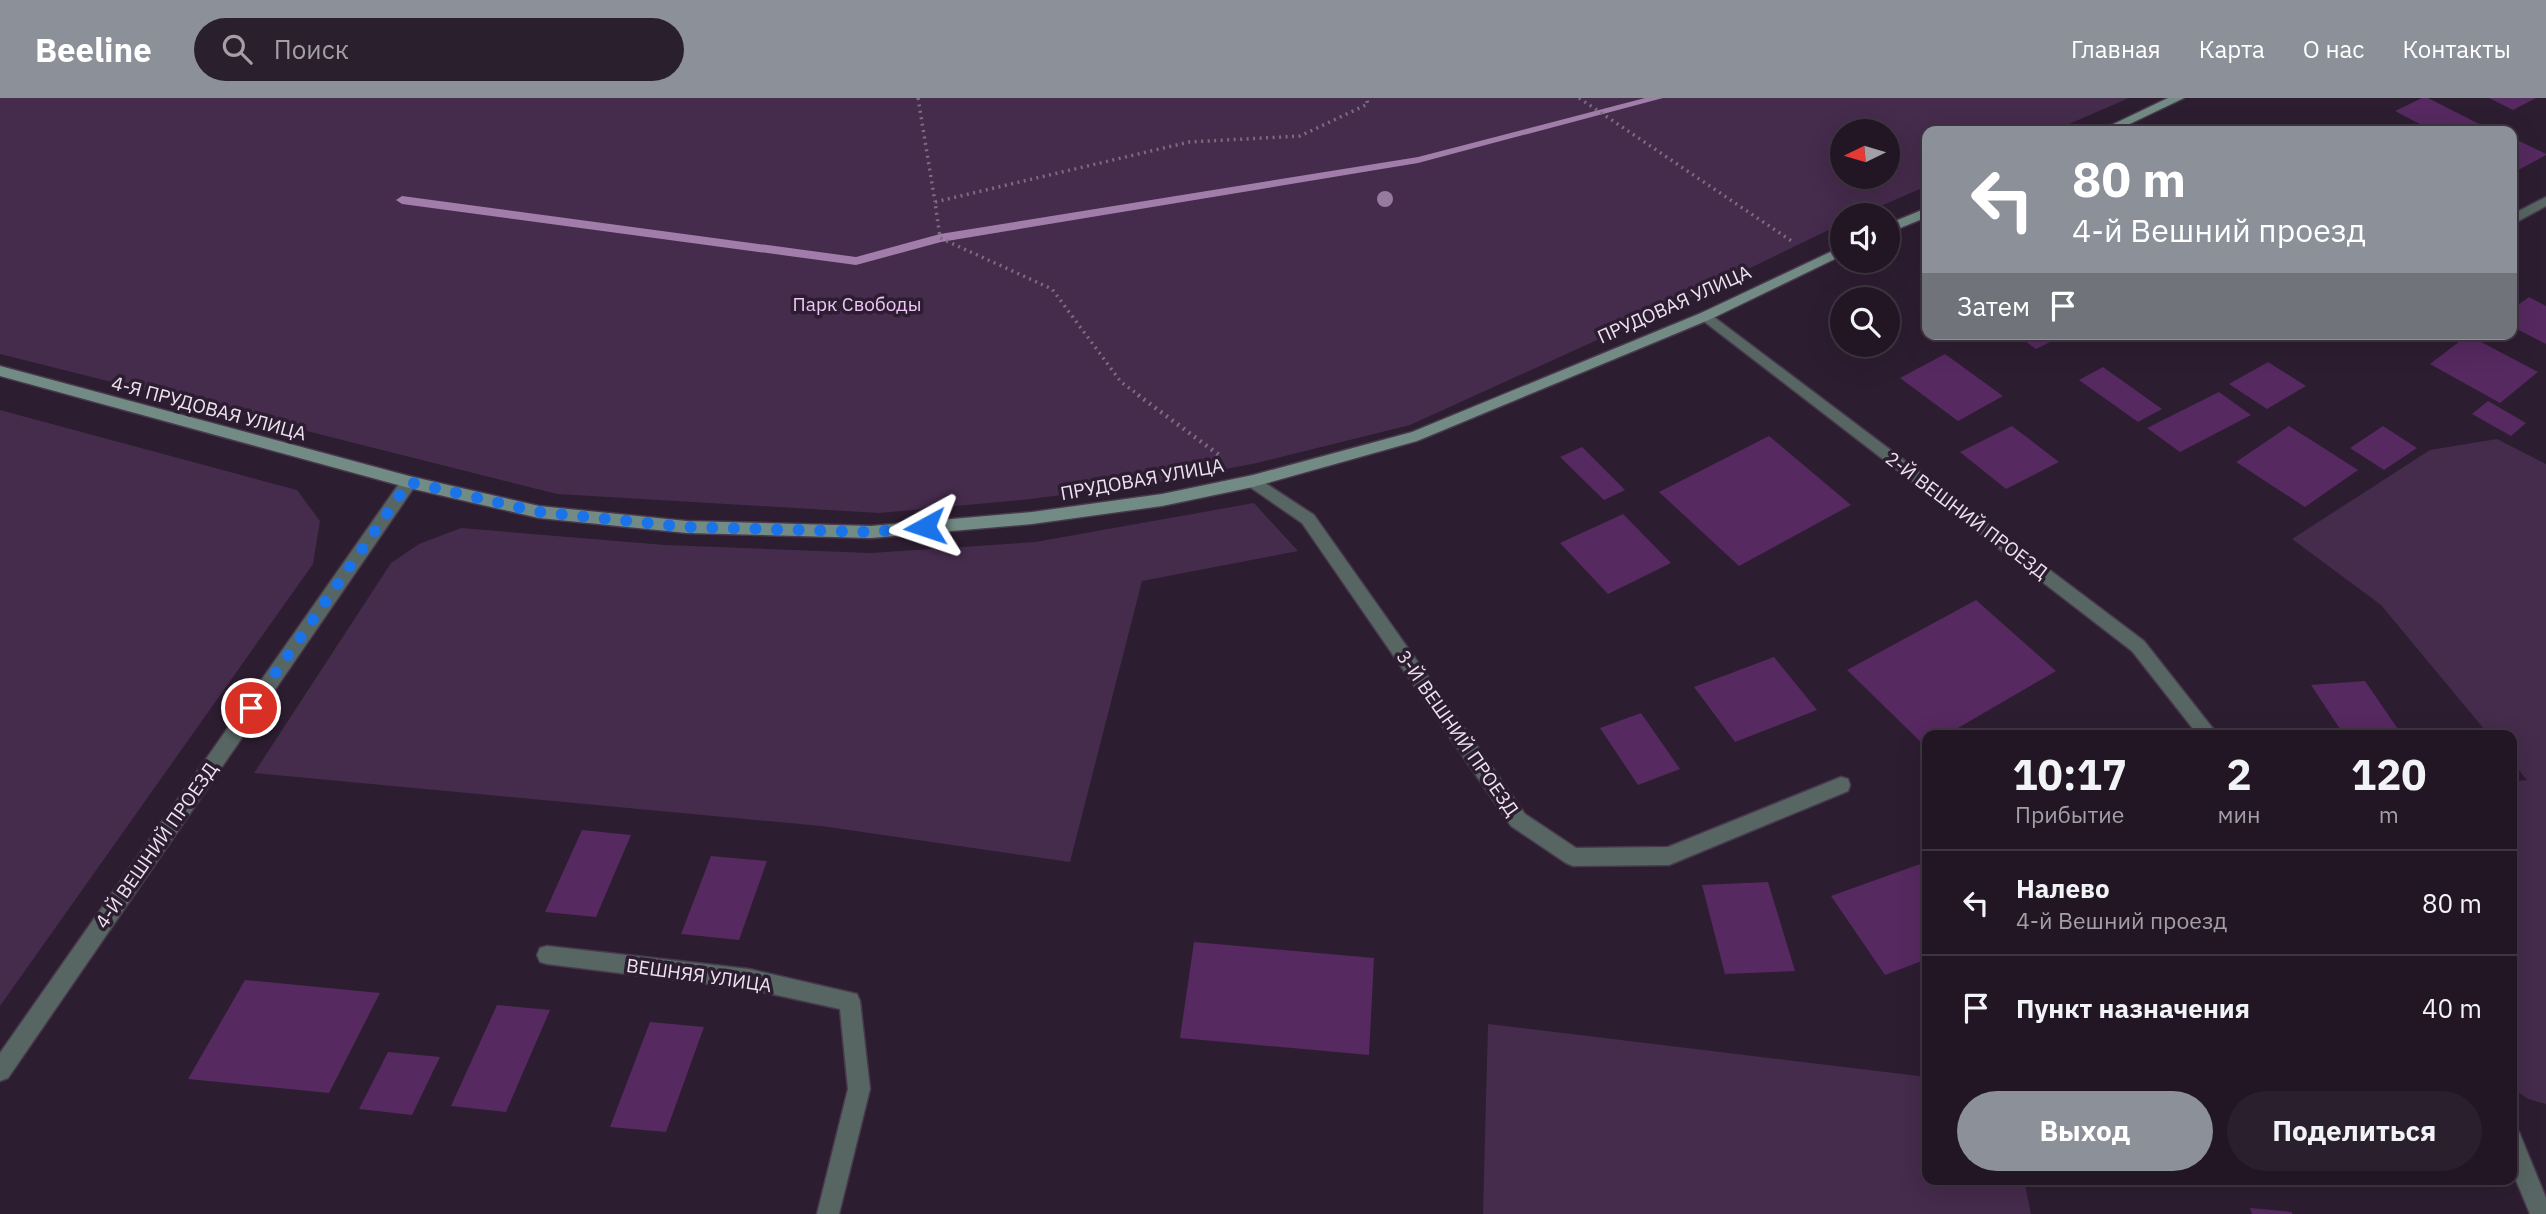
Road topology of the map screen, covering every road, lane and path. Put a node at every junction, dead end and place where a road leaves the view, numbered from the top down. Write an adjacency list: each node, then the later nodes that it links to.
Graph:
1 (918, 98): 7 (path)
2 (1366, 98): 7 (path)
3 (1579, 98): 12 (path)
4 (2178, 98): 5 (main road)
5 (2116, 126)
6 (2546, 201): 9 (street)
7 (936, 202): 15 (path)
8 (1922, 214): 10 (main road)
9 (2517, 218)
10 (1900, 224)
11 (1830, 256): 12 (main road, ПРУДОВАЯ УЛИЦА)
12 (1820, 261): 13 (main road, ПРУДОВАЯ УЛИЦА)
13 (1706, 316): 15 (main road, ПРУДОВАЯ УЛИЦА); 17 (street, 2-Й ВЕШНИЙ ПРОЕЗД)
14 (0, 371): 16 (main road, 4-Я ПРУДОВАЯ УЛИЦА)
15 (1253, 481): 16 (main road, ПРУДОВАЯ УЛИЦА); 18 (street, 3-Й ВЕШНИЙ ПРОЕЗД)
16 (409, 482): 20 (street, 4-Й ВЕШНИЙ ПРОЕЗД)
17 (2205, 730)
18 (1841, 785)
19 (547, 955): 22 (street, ВЕШНЯЯ УЛИЦА)
20 (0, 1071)
21 (2517, 1155): 23 (street)
22 (828, 1214)
23 (2541, 1214)

